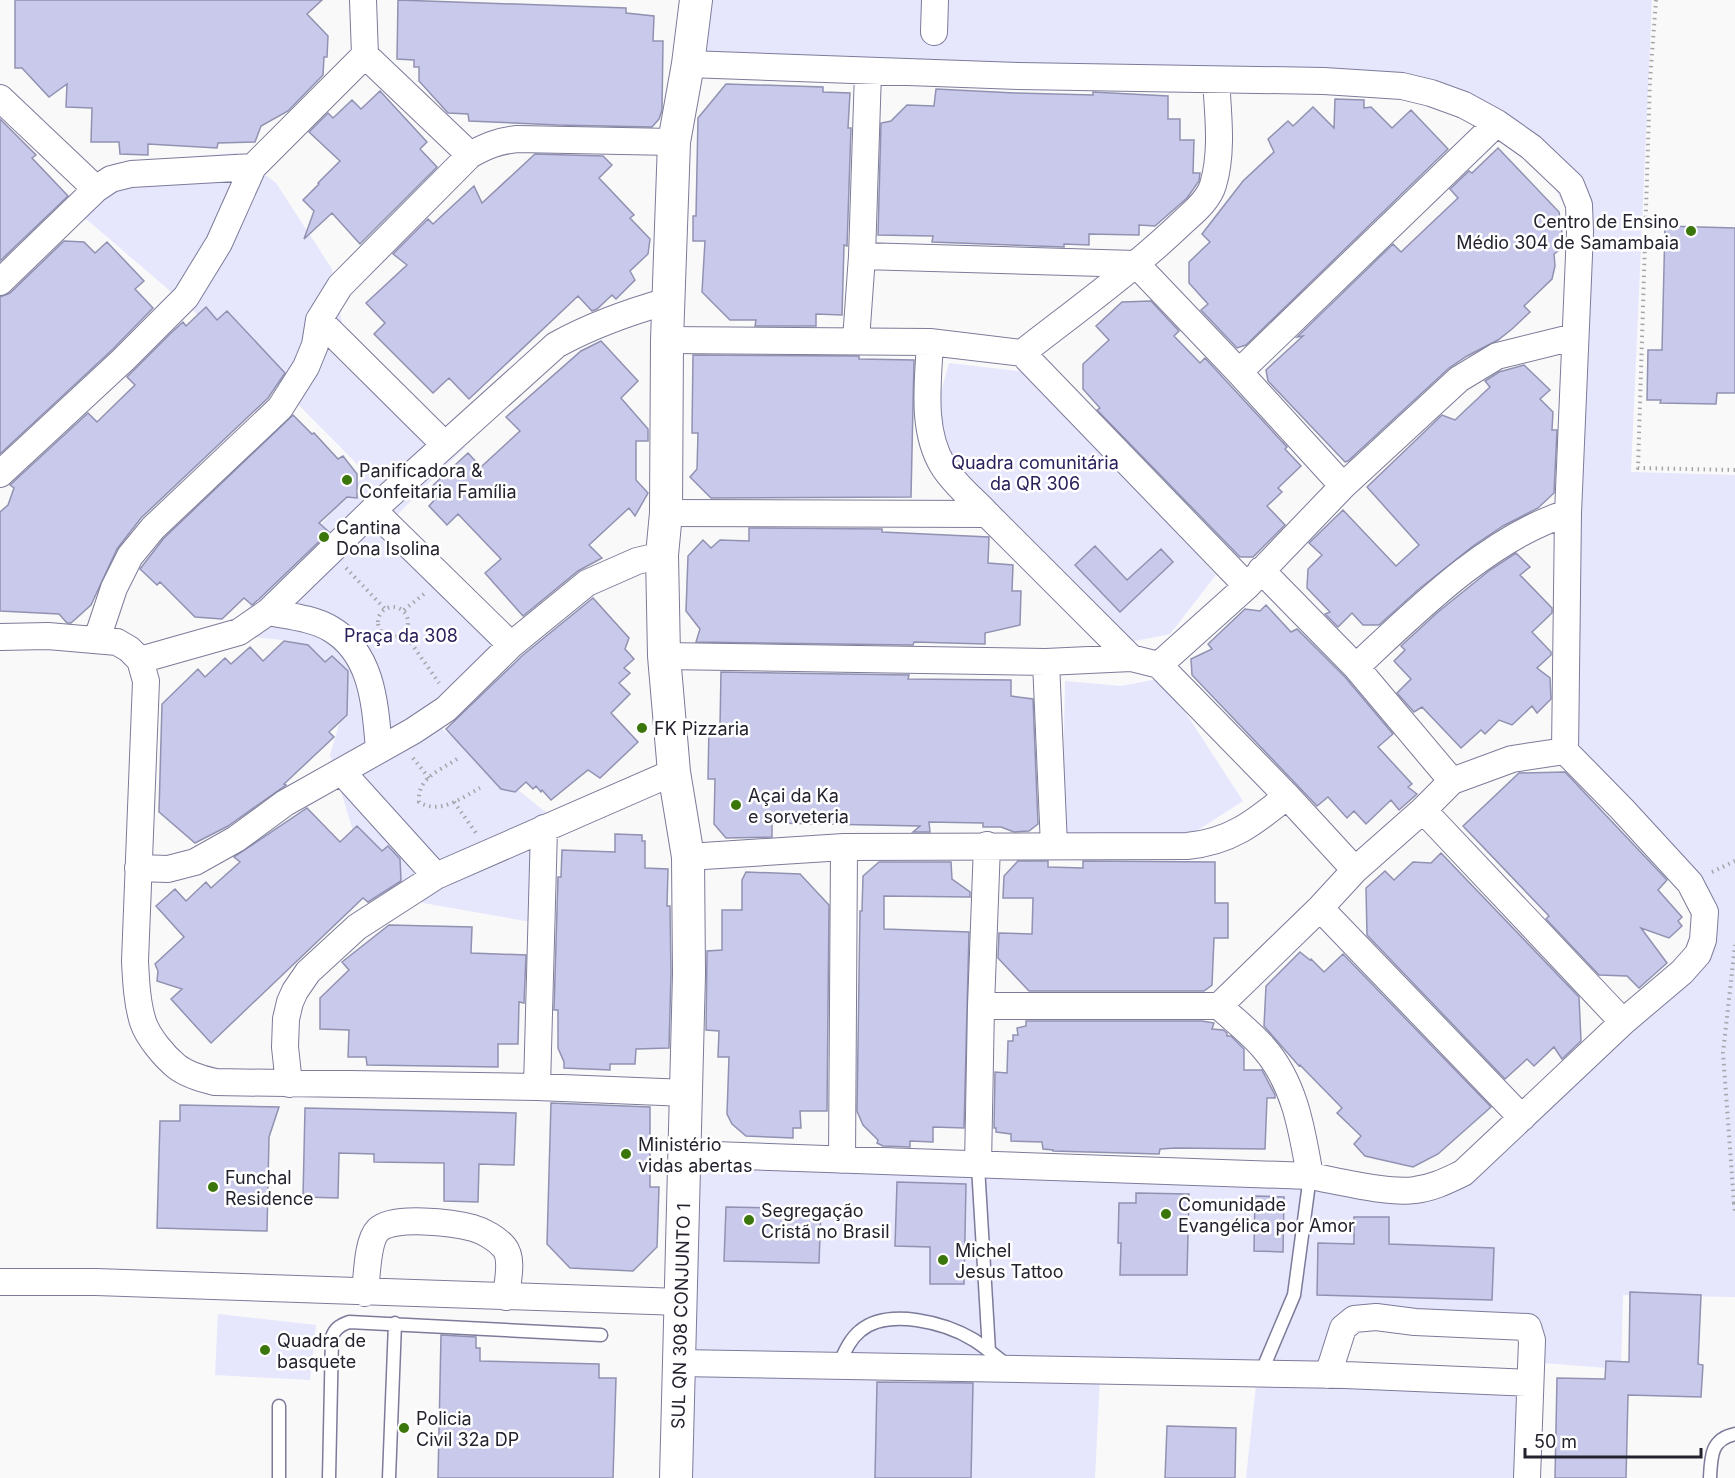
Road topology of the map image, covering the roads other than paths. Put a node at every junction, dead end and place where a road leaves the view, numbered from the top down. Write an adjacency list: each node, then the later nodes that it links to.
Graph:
1 (363, 0): 5 (street)
2 (696, 0): 6 (street, SUL QN 308 CONJUNTO 1)
3 (935, 0): 4 (street)
4 (934, 32)
5 (365, 55): 12 (street); 13 (street)
6 (688, 64): 7 (street); 11 (street, SUL QN 308 CONJUNTO 1)
7 (868, 72): 8 (street); 15 (street)
8 (1216, 80): 10 (street); 16 (street)
9 (0, 98): 14 (street)
10 (1497, 123): 20 (street); 25 (street)
11 (674, 142): 12 (street); 18 (street, SUL QN 308 CONJUNTO 1)
12 (470, 155): 19 (street)
13 (254, 167): 14 (street); 27 (street)
14 (96, 189): 17 (street)
15 (862, 256): 16 (street); 22 (street)
16 (1136, 264): 24 (street); 25 (street)
17 (0, 282)
18 (668, 301): 21 (street, SUL QN 308 CONJUNTO 1); 26 (street)
19 (319, 320): 26 (street); 37 (street)
20 (1574, 337): 28 (street); 31 (street)
21 (667, 340): 22 (street); 30 (street, SUL QN 308 CONJUNTO 1)
22 (856, 340): 23 (street)
23 (930, 342): 24 (street); 32 (street)
24 (1022, 353): 34 (street)
25 (1239, 372): 28 (street)
26 (445, 445): 29 (street)
27 (0, 474)
28 (1343, 486): 34 (street)
29 (373, 510): 35 (street); 38 (street)
30 (666, 513): 32 (street); 33 (street, SUL QN 308 CONJUNTO 1)
31 (1568, 513): 44 (street); 46 (street)
32 (987, 514): 40 (street)
33 (662, 555): 38 (street); 39 (street, SUL QN 308 CONJUNTO 1)
34 (1254, 578): 43 (street); 44 (street)
35 (268, 612): 41 (street); 45 (street)
36 (0, 637): 37 (street)
37 (97, 639): 41 (street)
38 (511, 645): 45 (street)
39 (664, 656): 42 (street); 48 (street, SUL QN 308 CONJUNTO 1)
40 (1131, 658): 42 (street); 43 (street)
41 (140, 660): 57 (street)
42 (1046, 663): 54 (street)
43 (1159, 665): 50 (street)
44 (1356, 667): 49 (street)
45 (379, 749): 47 (street)
46 (1565, 751): 49 (street); 63 (street)
47 (342, 772): 57 (street); 59 (street)
48 (674, 772): 52 (street); 56 (street, SUL QN 308 CONJUNTO 1)
49 (1452, 781): 51 (street)
50 (1287, 796): 54 (street); 58 (street)
51 (1423, 810): 58 (street); 63 (street)
52 (544, 828): 59 (street); 65 (street)
53 (987, 845): 54 (street); 55 (street); 61 (street)
54 (1054, 846)
55 (844, 847): 56 (street); 69 (street)
56 (688, 857): 66 (street, SUL QN 308 CONJUNTO 1)
57 (138, 868): 64 (street)
58 (1355, 870): 60 (street)
59 (436, 876): 64 (street)
60 (1320, 908): 62 (street); 67 (street)
61 (981, 1006): 62 (street); 70 (street)
62 (1219, 1006): 71 (street)
63 (1623, 1022): 67 (street)
64 (289, 1084): 65 (street)
65 (537, 1087): 66 (street)
66 (687, 1093): 68 (street, SUL QN 308 CONJUNTO 1)
67 (1522, 1118): 71 (street)
68 (686, 1154): 69 (street); 75 (street, SUL QN 308 CONJUNTO 1)
69 (842, 1160): 70 (street)
70 (978, 1166): 71 (street); 78 (lane)
71 (1310, 1176): 82 (lane)
72 (0, 1282): 73 (street)
73 (365, 1293): 74 (street); 74 (street)
74 (506, 1297): 75 (street)
75 (680, 1302): 79 (street, SUL QN 308 CONJUNTO 1)
76 (395, 1323): 77 (lane); 88 (lane); 89 (lane)
77 (600, 1335)
78 (989, 1351): 80 (lane); 81 (lane)
79 (679, 1363): 80 (street); 90 (street, SUL QN 308 CONJUNTO 1)
80 (838, 1366): 81 (street)
81 (1012, 1369): 82 (street)
82 (1262, 1373): 83 (street)
83 (1328, 1375): 84 (street); 84 (street)
84 (1530, 1383): 91 (street)
85 (279, 1406): 87 (lane)
86 (1735, 1434): 92 (lane)
87 (279, 1478)
88 (329, 1478)
89 (389, 1478)
90 (676, 1478)
91 (1527, 1478)
92 (1710, 1478)

